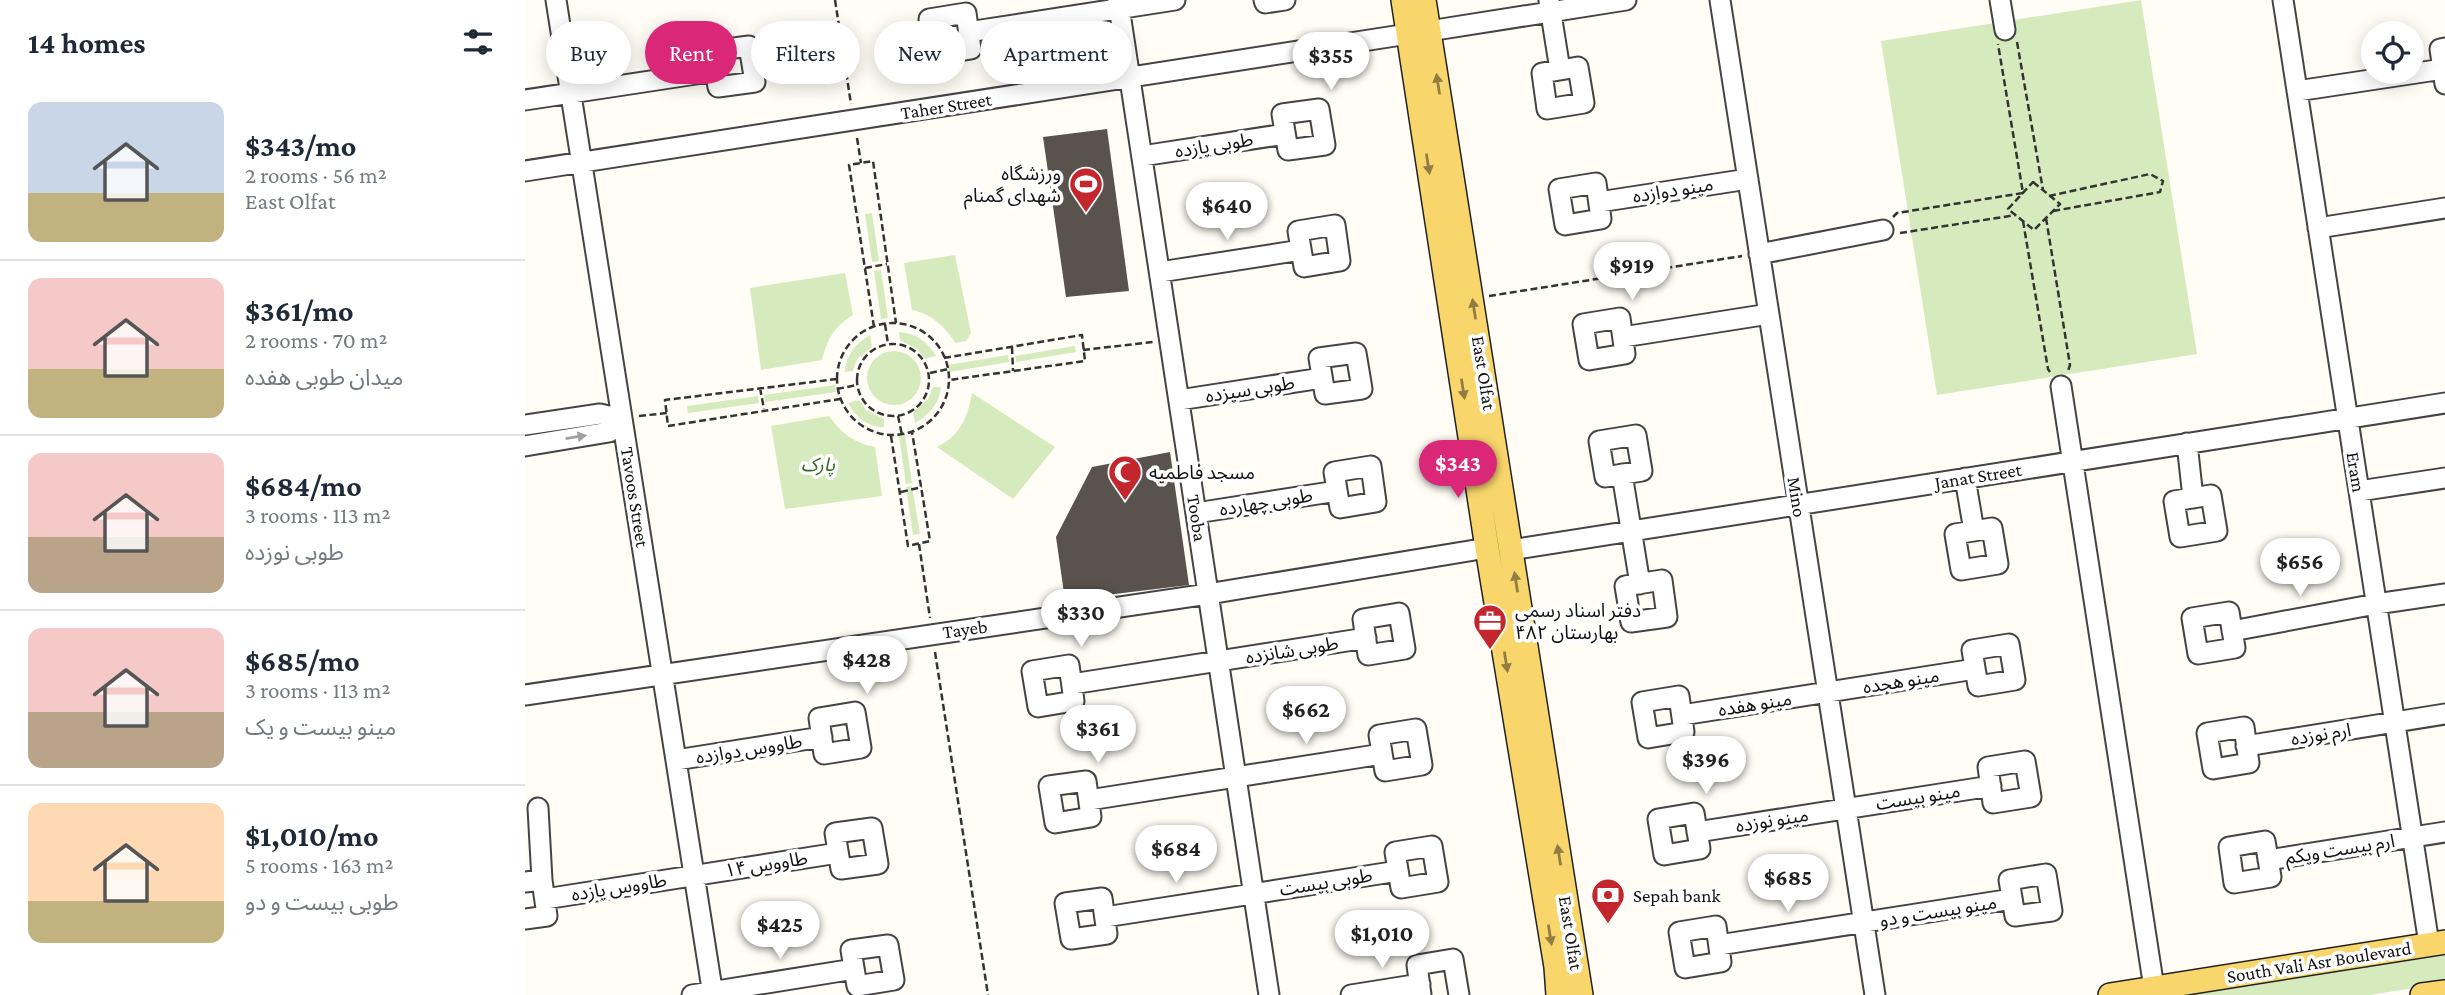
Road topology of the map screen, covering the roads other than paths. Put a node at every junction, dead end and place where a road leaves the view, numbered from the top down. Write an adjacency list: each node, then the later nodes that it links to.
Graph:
1 (556, 0): 24 (street, Tavoos Street)
2 (1175, 0): 11 (street)
3 (1264, 0): 4 (street)
4 (1285, 0)
5 (1403, 0): 15 (main road, East Olfat)
6 (1424, 0): 15 (main road, East Olfat)
7 (1626, 0): 12 (street, Taher Street)
8 (1720, 0): 30 (street, Mino)
9 (2000, 0): 13 (street)
10 (2283, 0): 23 (street, Eram)
11 (1119, 4): 14 (street)
12 (1550, 6): 15 (street, Taher Street); 17 (street)
13 (2005, 30)
14 (968, 32)
15 (1419, 32): 19 (street, Taher Street); 60 (main road, East Olfat, one-way to 60); 61 (main road, East Olfat, one-way to 15)
16 (2445, 48): 18 (street)
17 (1560, 70)
18 (2444, 76): 23 (street)
19 (1132, 77)
20 (645, 82): 24 (street)
21 (1085, 84): 28 (street, Taher Street)
22 (1131, 84): 27 (street, Tooba)
23 (2297, 91): 33 (street, Eram)
24 (571, 93): 25 (street); 28 (street, Tavoos Street)
25 (525, 100)
26 (1285, 134): 27 (street, طوبی یازده)
27 (1142, 156): 37 (street, Tooba)
28 (582, 162): 29 (street, Taher Street); 45 (street, Tavoos Street)
29 (525, 171)
30 (1748, 179): 31 (street, مینو دوازده); 36 (street, Mino)
31 (1599, 202)
32 (2445, 208): 33 (street)
33 (2318, 228): 44 (street, Eram)
34 (1883, 230): 36 (street)
35 (1301, 250): 37 (street)
36 (1759, 254): 38 (street, Mino)
37 (1160, 272): 42 (street, Tooba)
38 (1769, 314): 39 (street); 56 (street, Mino)
39 (1623, 337)
40 (1322, 378): 42 (street, طوبی سیزده)
41 (2061, 386): 49 (street)
42 (1179, 400): 57 (street, Tooba)
43 (2445, 403): 44 (street, Janat Street)
44 (2348, 418): 47 (street, Janat Street); 54 (street, Eram)
45 (622, 419): 46 (street); 48 (street, one-way to 45); 70 (street, Tavoos Street)
46 (525, 425)
47 (2187, 443): 49 (street, Janat Street); 55 (street)
48 (525, 446)
49 (2072, 461): 51 (street, Janat Street); 102 (street)
50 (1622, 474): 58 (street)
51 (1965, 478): 56 (street, Janat Street); 59 (street)
52 (2445, 478): 54 (street)
53 (1337, 491): 57 (street, طوبی چهارده)
54 (2359, 491): 65 (street, Eram)
55 (2193, 498)
56 (1798, 504): 58 (street, Janat Street); 72 (street, Mino)
57 (1196, 513): 63 (street, Tooba)
58 (1631, 531): 61 (street, Janat Street); 62 (street)
59 (1974, 531)
60 (1487, 548): 63 (street, Tayeb); 109 (main road, East Olfat, one-way to 109)
61 (1511, 550): 110 (main road, East Olfat, one-way to 61)
62 (1640, 584)
63 (1208, 594): 68 (street, Tooba); 70 (street, Tayeb)
64 (2445, 594): 65 (street)
65 (2376, 604): 66 (street); 76 (street, Eram)
66 (2232, 631)
67 (1366, 638): 68 (street, طوبی شانزده)
68 (1218, 661): 71 (street, طوبی شانزده); 81 (street, Tooba)
69 (1975, 669): 72 (street, مینو هجده)
70 (662, 674): 73 (street, Tayeb); 80 (street, Tavoos Street)
71 (1072, 684)
72 (1828, 692): 75 (street, مینو هفده); 85 (street, Mino)
73 (525, 695)
74 (2445, 714): 76 (street, ارم نوزده)
75 (1682, 715)
76 (2395, 722): 78 (street, ارم نوزده); 88 (street, Eram)
77 (821, 737): 80 (street, طاووس دوازده)
78 (2246, 746)
79 (1382, 754): 81 (street)
80 (676, 760): 92 (street, Tavoos Street)
81 (1236, 777): 83 (street); 94 (street, Tooba)
82 (1991, 786): 85 (street, مینو بیست)
83 (1089, 800)
84 (538, 808): 93 (street)
85 (1846, 808): 86 (street, مینو نوزده); 98 (street, Mino)
86 (1697, 832)
87 (2445, 832): 88 (street, ارم بیست ویکم)
88 (2413, 838): 90 (street, ارم بیست ویکم); 99 (street, Eram)
89 (838, 853): 92 (street, طاووس ۱۴)
90 (2268, 860)
91 (1398, 871): 94 (street, طوبی بیست)
92 (694, 875): 93 (street, طاووس یازده); 104 (street, Tavoos Street)
93 (537, 887): 97 (street)
94 (1254, 893): 96 (street, طوبی بیست); 106 (street, Tooba)
95 (2013, 900): 98 (street, مینو بیست و دو)
96 (1105, 917)
97 (525, 919)
98 (1864, 923): 100 (street, مینو بیست و دو); 111 (street, Mino)
99 (2437, 943): 102 (main road, South Vali Asr Boulevard)
100 (1719, 945)
101 (854, 970): 104 (street)
102 (2154, 988): 112 (main road, South Vali Asr Boulevard)
103 (1421, 990): 107 (street); 108 (street)
104 (713, 993): 105 (street)
105 (692, 995)
106 (1269, 995)
107 (1351, 995)
108 (1459, 995)
109 (1558, 995)
110 (1581, 995)
111 (1875, 995)
112 (2109, 995)

